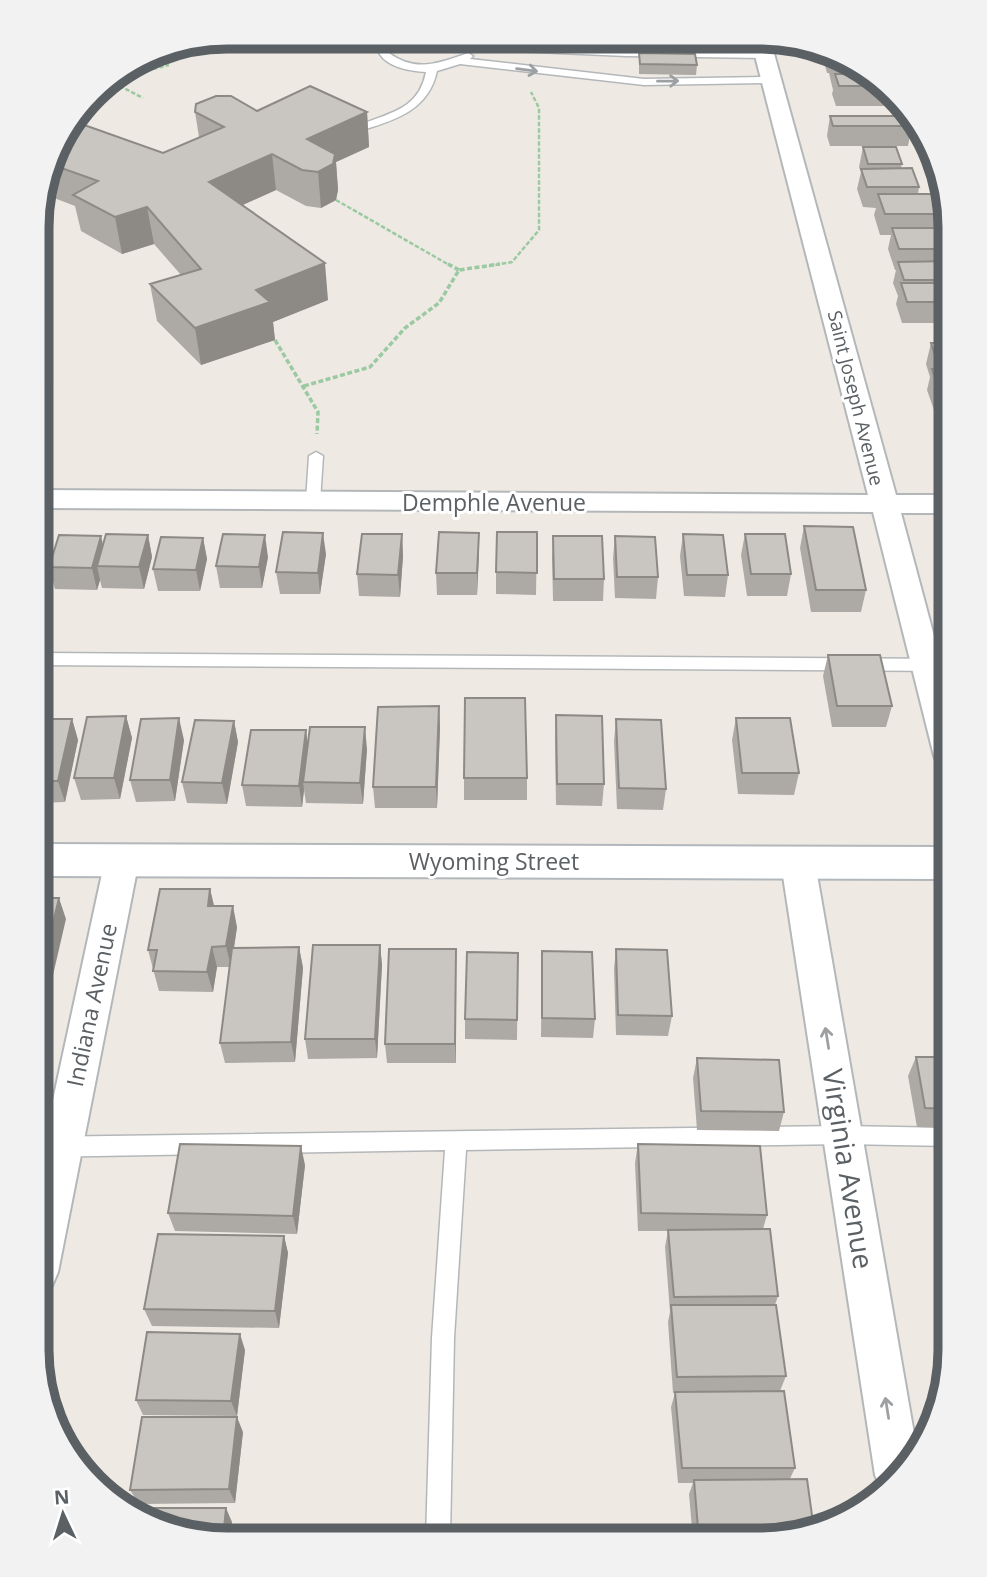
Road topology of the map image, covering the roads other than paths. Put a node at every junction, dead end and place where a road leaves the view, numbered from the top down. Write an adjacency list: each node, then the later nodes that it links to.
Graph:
1 (344, 49): 6 (lane)
2 (382, 49): 6 (lane)
3 (468, 49): 8 (lane)
4 (562, 49): 5 (lane)
5 (602, 52): 7 (lane); 10 (lane)
6 (384, 54): 9 (lane)
7 (765, 55): 10 (lane, one-way to 7); 15 (street, Saint Joseph Avenue)
8 (460, 61): 9 (lane); 10 (lane, one-way to 10)
9 (432, 68): 11 (lane)
10 (600, 78)
11 (366, 126)
12 (316, 456): 14 (lane)
13 (49, 499): 14 (street, Demphle Avenue)
14 (313, 501): 15 (street, Demphle Avenue)
15 (884, 504): 16 (street, Demphle Avenue); 18 (street, Saint Joseph Avenue)
16 (938, 504)
17 (49, 659): 19 (lane)
18 (938, 662)
19 (938, 665)
20 (49, 859): 21 (street, Wyoming Street)
21 (122, 860): 22 (street, Wyoming Street); 27 (street, Indiana Avenue)
22 (798, 863): 23 (street, Wyoming Street); 24 (street, Virginia Avenue, one-way to 22)
23 (938, 863)
24 (843, 1135): 25 (lane); 26 (lane); 28 (street, Virginia Avenue, one-way to 24)
25 (938, 1137)
26 (456, 1141): 27 (lane); 29 (lane)
27 (50, 1147)
28 (896, 1464)
29 (438, 1528)

